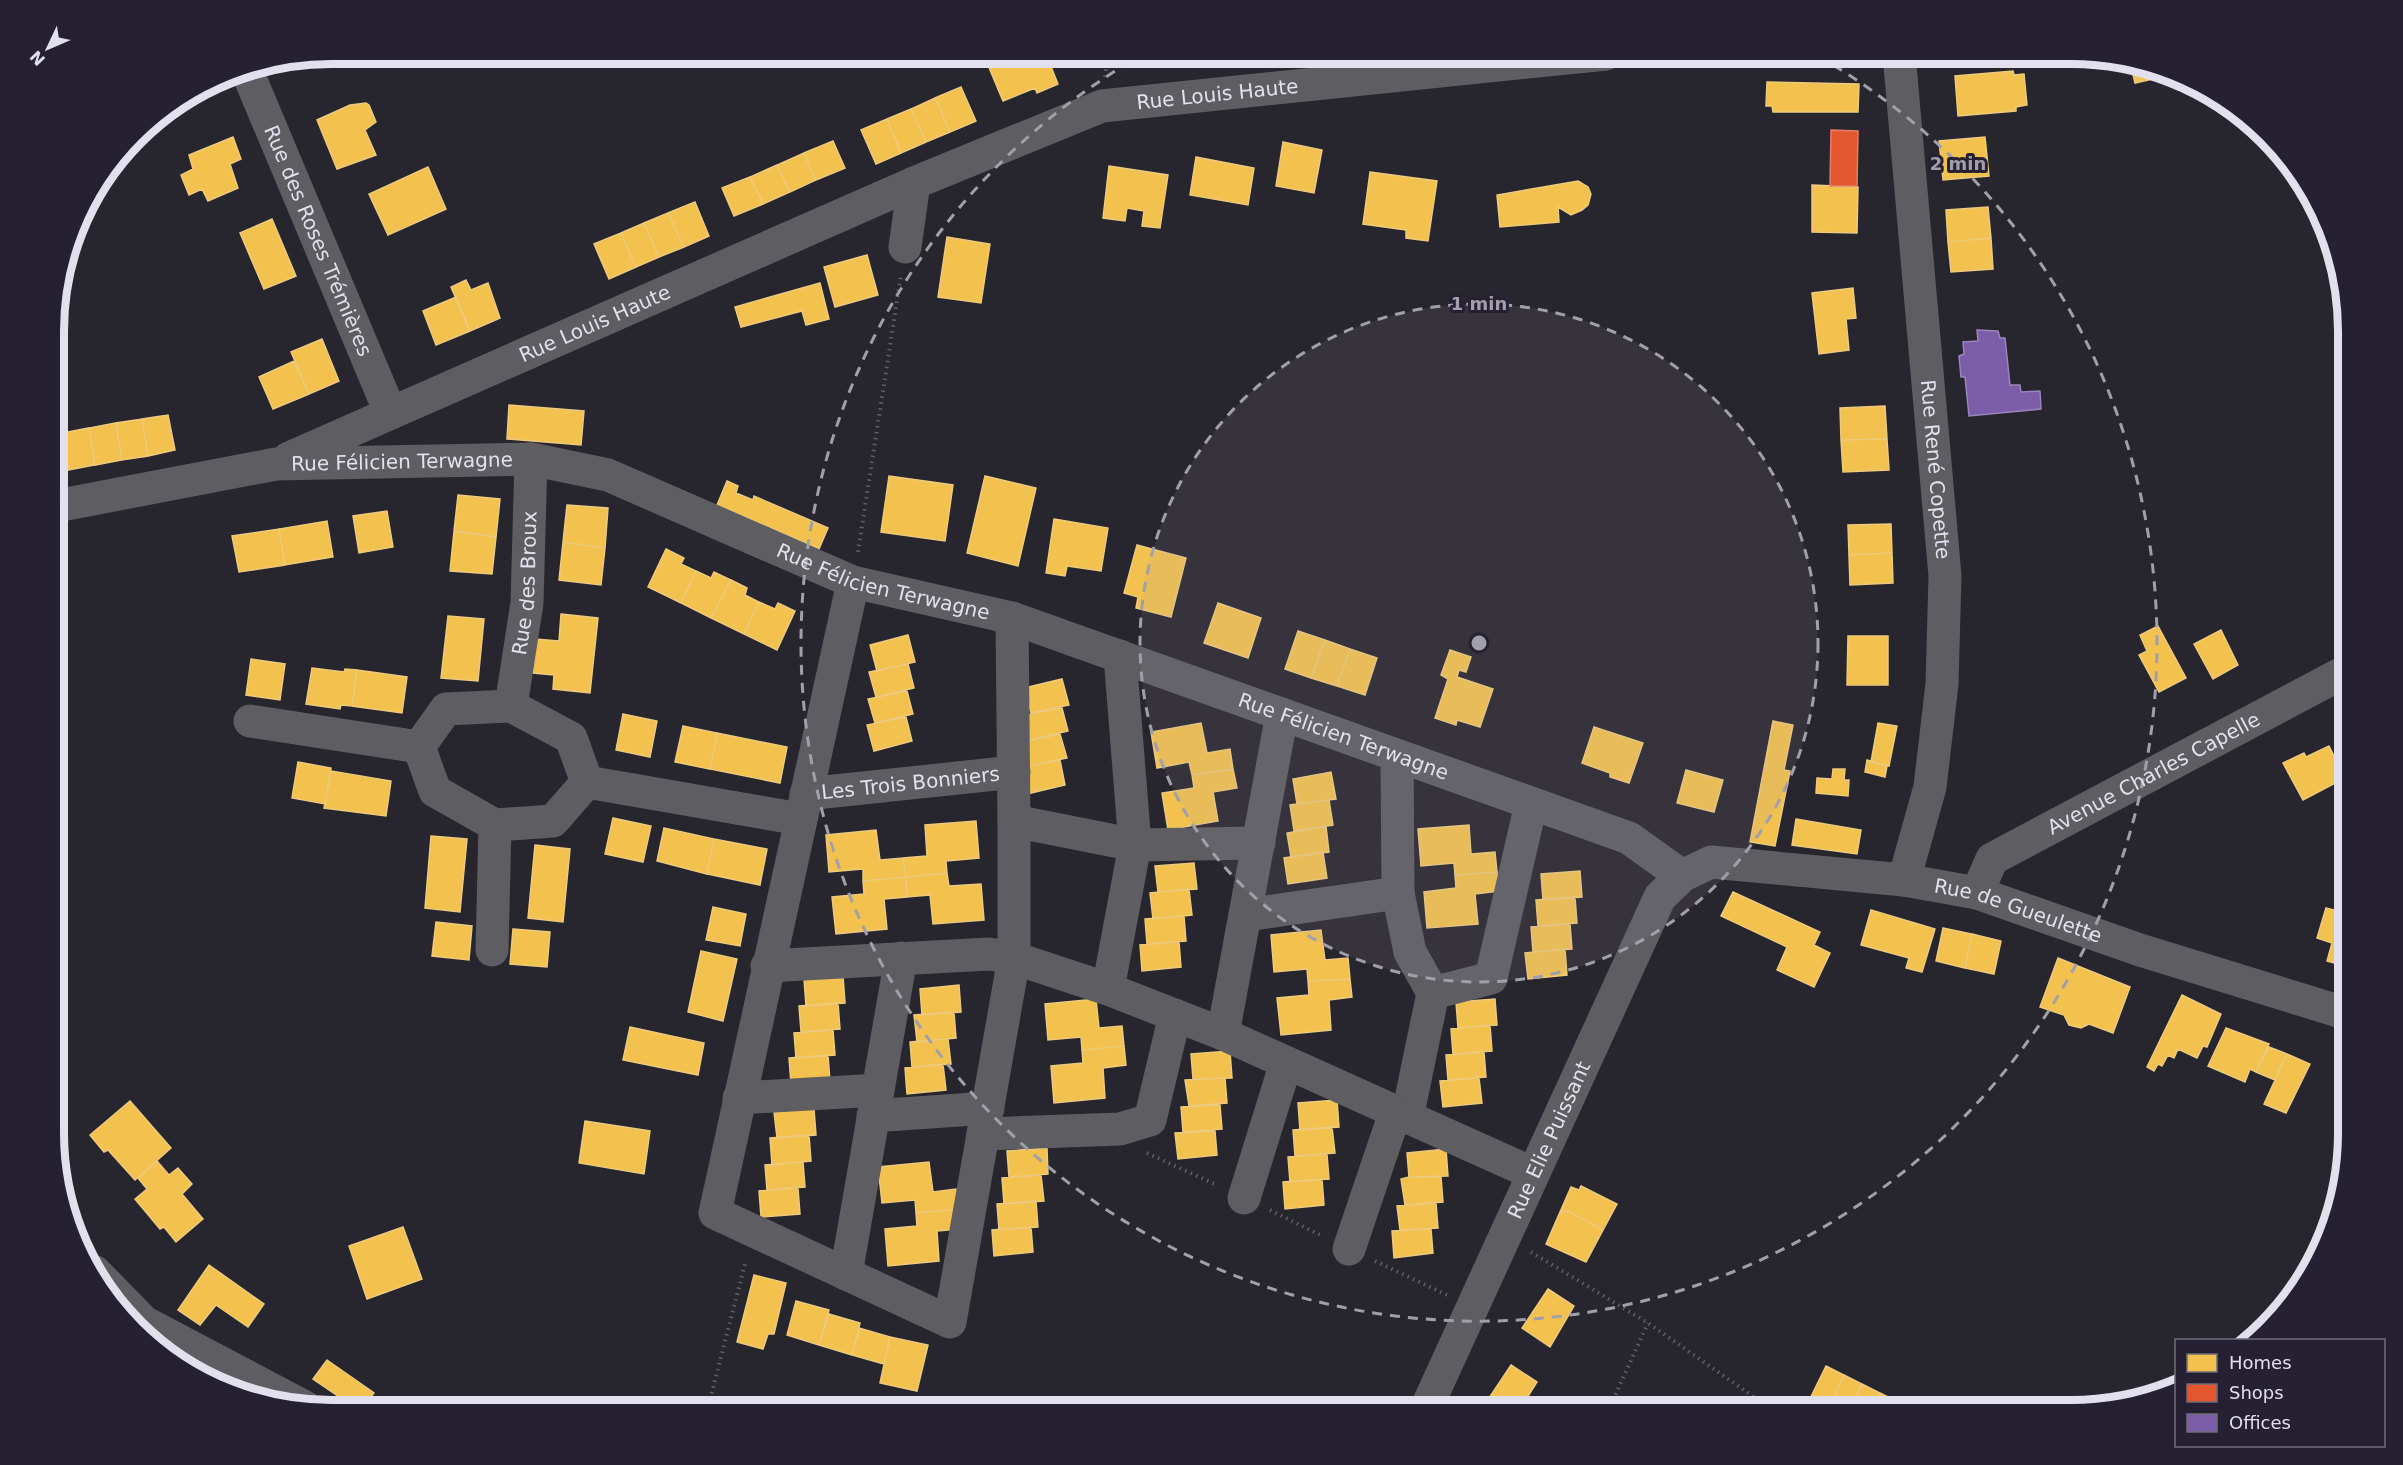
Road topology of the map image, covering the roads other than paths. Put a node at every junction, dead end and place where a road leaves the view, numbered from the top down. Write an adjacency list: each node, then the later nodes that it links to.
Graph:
1 (1509, 64): 4 (street, Rue Louis Haute)
2 (1900, 64): 28 (street, Rue René Copette)
3 (251, 78): 6 (street, Rue des Roses Trémières)
4 (914, 183): 5 (street); 6 (street, Rue Louis Haute)
5 (905, 247)
6 (390, 412): 8 (street, Rue Louis Haute)
7 (531, 459): 8 (street, Rue Félicien Terwagne); 10 (street, Rue Félicien Terwagne); 14 (street, Rue des Broux)
8 (276, 464): 9 (street, Rue Félicien Terwagne)
9 (64, 504)
10 (854, 582): 11 (street, Rue Félicien Terwagne); 22 (street, Les Trois Bonniers)
11 (1012, 618): 12 (street, Rue Félicien Terwagne); 19 (street, Les Trois Bonniers)
12 (1120, 656): 15 (street, Rue Félicien Terwagne); 26 (street)
13 (2338, 675): 30 (street, Avenue Charles Capelle)
14 (511, 706): 17 (street); 20 (street)
15 (1282, 714): 18 (street, Rue Félicien Terwagne); 25 (street)
16 (250, 721): 17 (street)
17 (419, 747): 24 (street)
18 (1397, 756): 21 (street, Rue Félicien Terwagne); 29 (street)
19 (1014, 772): 22 (street, Les Trois Bonniers); 23 (street, Les Trois Bonniers)
20 (587, 782): 22 (street); 24 (street)
21 (1531, 804): 27 (street, Rue Félicien Terwagne); 37 (street)
22 (803, 807): 35 (street, Les Trois Bonniers)
23 (1014, 821): 26 (street); 34 (street, Les Trois Bonniers)
24 (495, 825): 32 (street)
25 (1259, 843): 26 (street); 31 (street)
26 (1135, 845): 36 (street)
27 (1682, 876): 28 (street, Rue de Gueulette); 46 (street, Rue Elie Puissant)
28 (1904, 880): 30 (street, Rue de Gueulette)
29 (1398, 893): 31 (street); 37 (street)
30 (1977, 893): 38 (street, Rue de Gueulette)
31 (1246, 915): 40 (street)
32 (492, 950)
33 (901, 958): 34 (street); 35 (street); 43 (street)
34 (1014, 958): 36 (street); 45 (street, Les Trois Bonniers)
35 (767, 966): 42 (street, Les Trois Bonniers)
36 (1108, 988): 39 (street)
37 (1433, 993): 44 (street)
38 (2338, 1011)
39 (1175, 1015): 40 (street); 45 (street)
40 (1223, 1034): 41 (street)
41 (1286, 1063): 44 (street); 47 (street)
42 (739, 1098): 43 (street); 49 (street, Les Trois Bonniers)
43 (876, 1103): 45 (street); 49 (street)
44 (1401, 1115): 46 (street); 48 (street)
45 (986, 1121): 49 (street, Les Trois Bonniers)
46 (1532, 1173): 52 (street, Rue Elie Puissant)
47 (1244, 1198)
48 (1349, 1249)
49 (846, 1274)
50 (129, 1307): 51 (street)
51 (283, 1396)
52 (1430, 1400)

